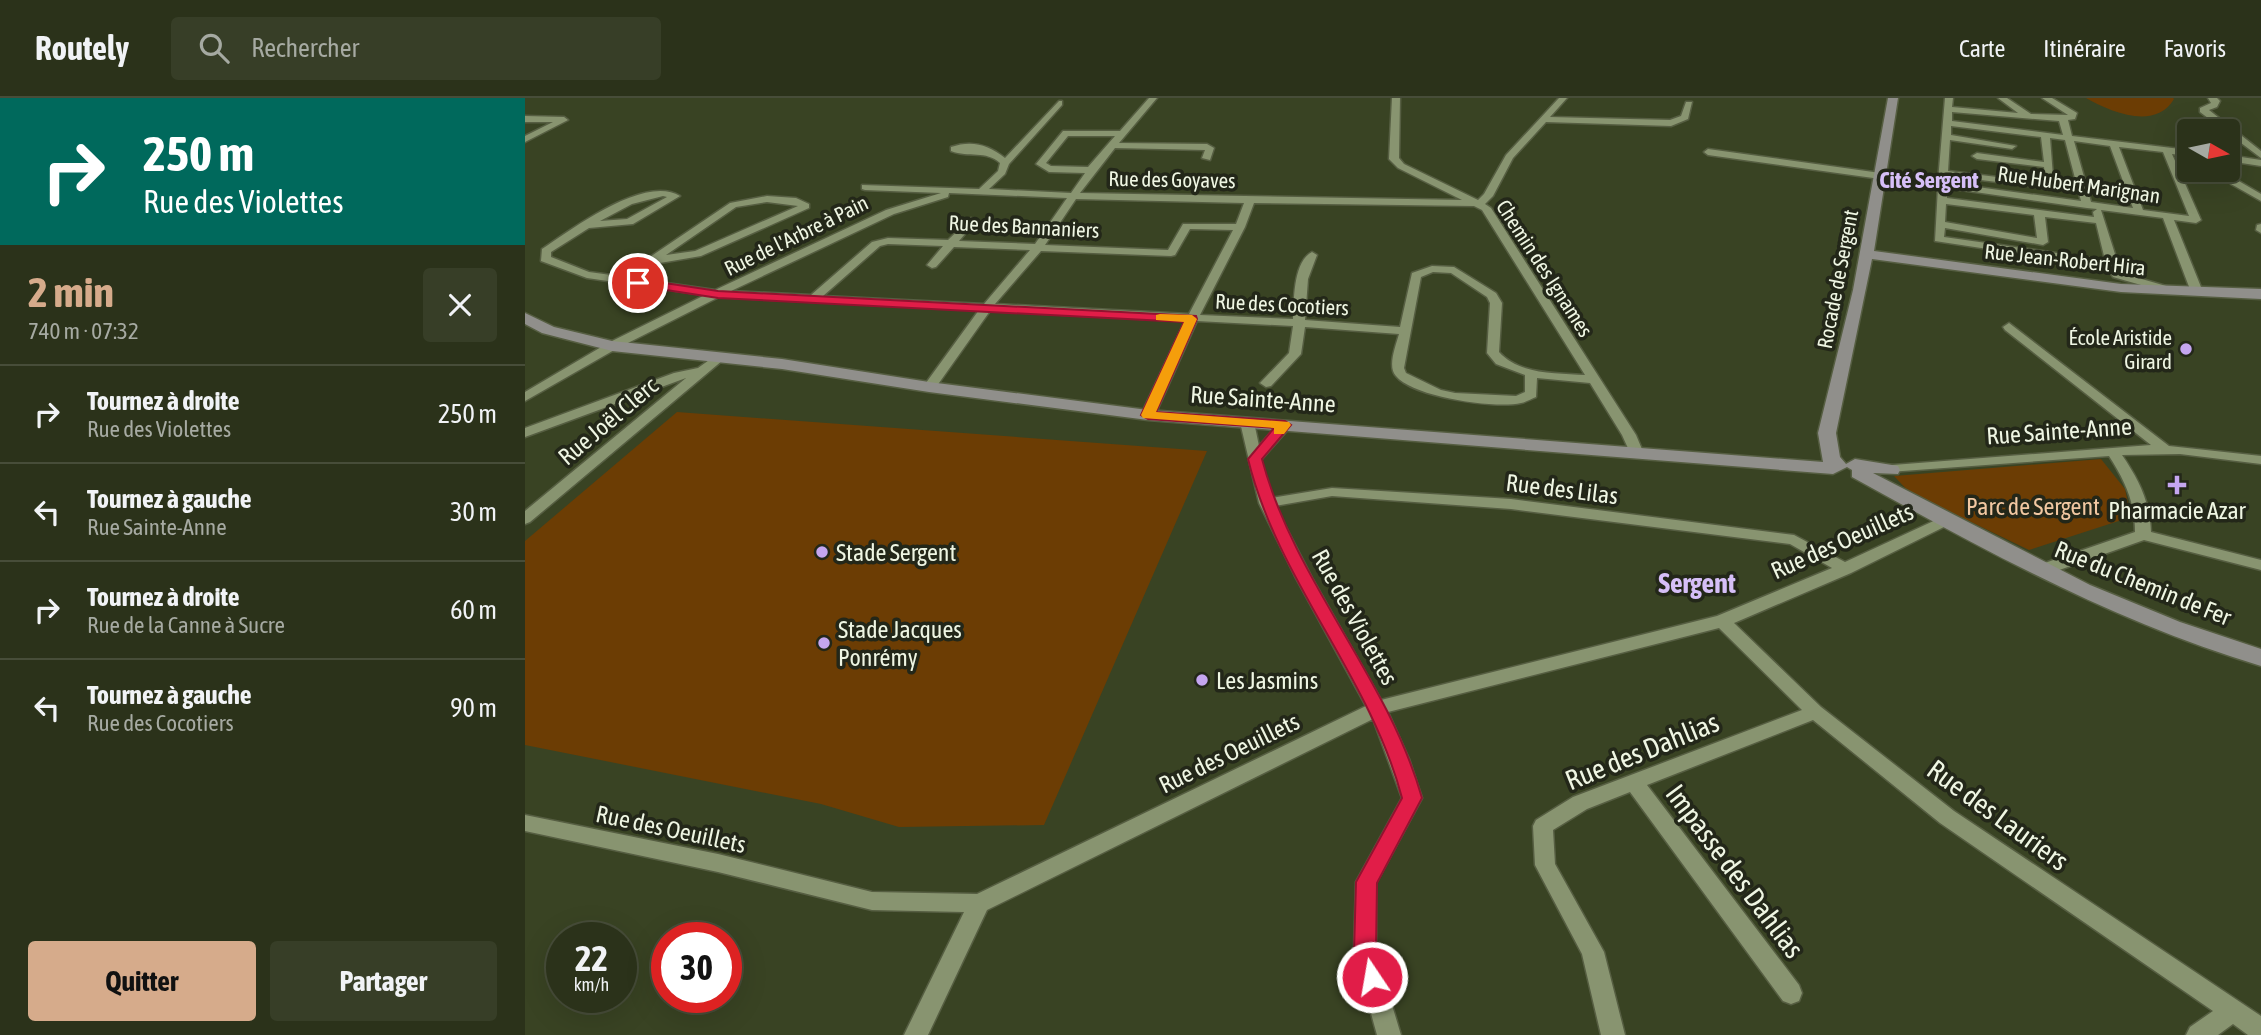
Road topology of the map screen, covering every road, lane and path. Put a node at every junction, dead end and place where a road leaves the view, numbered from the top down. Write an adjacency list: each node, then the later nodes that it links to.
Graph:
1 (1153, 98): 17 (street)
2 (1396, 98): 50 (street, Chemin des Ignames)
3 (1563, 98): 14 (street)
4 (1893, 98): 39 (main road, Rocade de Sergent)
5 (1949, 98): 11 (street)
6 (2002, 98): 12 (street)
7 (2046, 98): 15 (street)
8 (2212, 98): 29 (street)
9 (1059, 103): 33 (street)
10 (1689, 104): 14 (street)
11 (1948, 109): 12 (street); 16 (street)
12 (2030, 117): 15 (street)
13 (525, 119): 21 (street)
14 (1544, 119): 50 (street)
15 (2063, 119): 20 (street)
16 (1947, 123): 18 (street); 19 (street)
17 (1121, 134): 23 (street); 36 (street)
18 (2046, 135): 20 (street); 35 (street)
19 (1946, 137): 24 (street); 38 (street)
20 (2070, 138): 22 (street); 51 (street)
21 (525, 139)
22 (2113, 143): 25 (street); 52 (street)
23 (1111, 145): 31 (street); 36 (street)
24 (2012, 146)
25 (2166, 149): 26 (street); 54 (street, Rue Hubert Marignan)
26 (2177, 151)
27 (990, 152): 33 (street)
28 (1708, 152): 39 (street, Rue Hubert Marignan)
29 (2261, 155)
30 (1977, 156): 35 (street)
31 (1207, 158)
32 (2240, 160): 34 (street)
33 (1005, 163): 44 (street)
34 (2261, 163)
35 (2049, 165): 42 (street)
36 (1091, 170): 45 (street)
37 (2261, 172): 46 (street)
38 (1943, 173): 40 (street); 42 (street)
39 (1879, 176): 40 (street, Rue Hubert Marignan); 62 (main road, Rocade de Sergent)
40 (1942, 185): 48 (street); 49 (street, Rue Hubert Marignan)
41 (865, 187): 43 (street, Rue des Goyaves)
42 (2051, 187): 49 (street)
43 (965, 191): 44 (street, Rue des Goyaves); 70 (street, Rue de l'Arbre à Pain)
44 (981, 192): 45 (street, Rue des Goyaves)
45 (1076, 196): 47 (street, Rue des Goyaves); 61 (street)
46 (2261, 198)
47 (1250, 199): 50 (street, Rue des Goyaves); 59 (street)
48 (1941, 200): 53 (street); 57 (street)
49 (2052, 200): 51 (street, Rue Hubert Marignan)
50 (1479, 203): 83 (street, Chemin des Ignames)
51 (2091, 205): 52 (street, Rue Hubert Marignan); 56 (street)
52 (2139, 212): 54 (street, Rue Hubert Marignan)
53 (2039, 213): 56 (street); 57 (street)
54 (2167, 216): 69 (street)
55 (971, 221): 60 (street)
56 (2100, 221): 65 (street)
57 (1940, 224): 65 (street)
58 (586, 225): 58 (street, Rue des Cocotiers); 67 (street, Rue des Cocotiers)
59 (1240, 227): 61 (street, Rue des Bannaniers); 75 (street)
60 (953, 242): 61 (street, Rue des Bannaniers); 66 (street); 72 (street, Rue des Bannaniers)
61 (1039, 246): 73 (street)
62 (1866, 254): 68 (main road, Rue Jean-Robert Hira); 96 (main road, Rocade de Sergent)
63 (1313, 256): 76 (street)
64 (650, 261): 64 (street); 67 (street)
65 (2111, 264): 68 (street)
66 (932, 265)
67 (611, 279): 70 (street, Rue des Cocotiers)
68 (2121, 282): 69 (main road, Rue Jean-Robert Hira)
69 (2197, 292): 71 (main road, Rue Jean-Robert Hira)
70 (718, 294): 72 (street, Rue des Cocotiers); 79 (street, Rue de l'Arbre à Pain)
71 (2261, 294)
72 (813, 299): 73 (street, Rue des Cocotiers)
73 (987, 307): 75 (street, Rue des Cocotiers); 85 (street)
74 (525, 318): 79 (main road, Rue Sainte-Anne)
75 (1192, 319): 76 (street, Rue des Cocotiers); 87 (street)
76 (1298, 323): 78 (street, Rue des Cocotiers); 84 (street)
77 (2009, 327): 91 (street)
78 (1405, 331): 82 (street); 82 (street)
79 (612, 346): 80 (main road, Rue Sainte-Anne); 86 (street, Rue de l'Arbre à Pain)
80 (719, 357): 81 (street, Rue Joël Clerc); 85 (main road, Rue Sainte-Anne)
81 (704, 371): 90 (street); 99 (street, Rue Joël Clerc)
82 (1531, 374): 83 (street)
83 (1594, 379): 93 (street, Chemin des Ignames)
84 (1266, 383)
85 (929, 387): 87 (main road, Rue Sainte-Anne)
86 (525, 397)
87 (1148, 415): 88 (main road, Rue Sainte-Anne)
88 (1247, 422): 89 (main road, Rue Sainte-Anne); 94 (street, Rue des Violettes)
89 (1285, 425): 93 (main road, Rue Sainte-Anne); 94 (street)
90 (525, 433)
91 (2166, 450): 92 (street, Rue Sainte-Anne); 95 (street, Rue Sainte-Anne)
92 (2112, 451): 97 (street, Rue Sainte-Anne); 101 (street)
93 (1637, 454): 96 (main road, Rue Sainte-Anne)
94 (1255, 459): 98 (street, Rue des Violettes)
95 (2261, 460)
96 (1848, 469): 97 (main road); 100 (main road, Rue du Chemin de Fer)
97 (1891, 470)
98 (1266, 503): 103 (street, Rue des Lilas); 107 (street, Rue des Violettes)
99 (525, 519)
100 (1945, 521): 103 (street, Rue des Oeuillets); 104 (main road, Rue du Chemin de Fer)
101 (2143, 535): 102 (street); 104 (street)
102 (2261, 565)
103 (1845, 569): 105 (street, Rue des Oeuillets)
104 (2042, 570): 106 (main road, Rue du Chemin de Fer)
105 (1722, 621): 107 (street, Rue des Oeuillets); 108 (street, Rue des Lauriers)
106 (2261, 658)
107 (1378, 708): 111 (street, Rue des Oeuillets); 115 (street, Rue des Violettes)
108 (1815, 712): 109 (street, Rue des Dahlias); 113 (street, Rue des Lauriers)
109 (1634, 782): 112 (street, Impasse des Dahlias); 117 (street, Rue des Dahlias)
110 (525, 823): 111 (street, Rue des Oeuillets)
111 (979, 903): 116 (street)
112 (1791, 993)
113 (2232, 1011): 114 (street, Rue des Lauriers); 118 (street)
114 (2261, 1030)
115 (1384, 1032)
116 (916, 1035)
117 (1613, 1035)
118 (2198, 1035)

